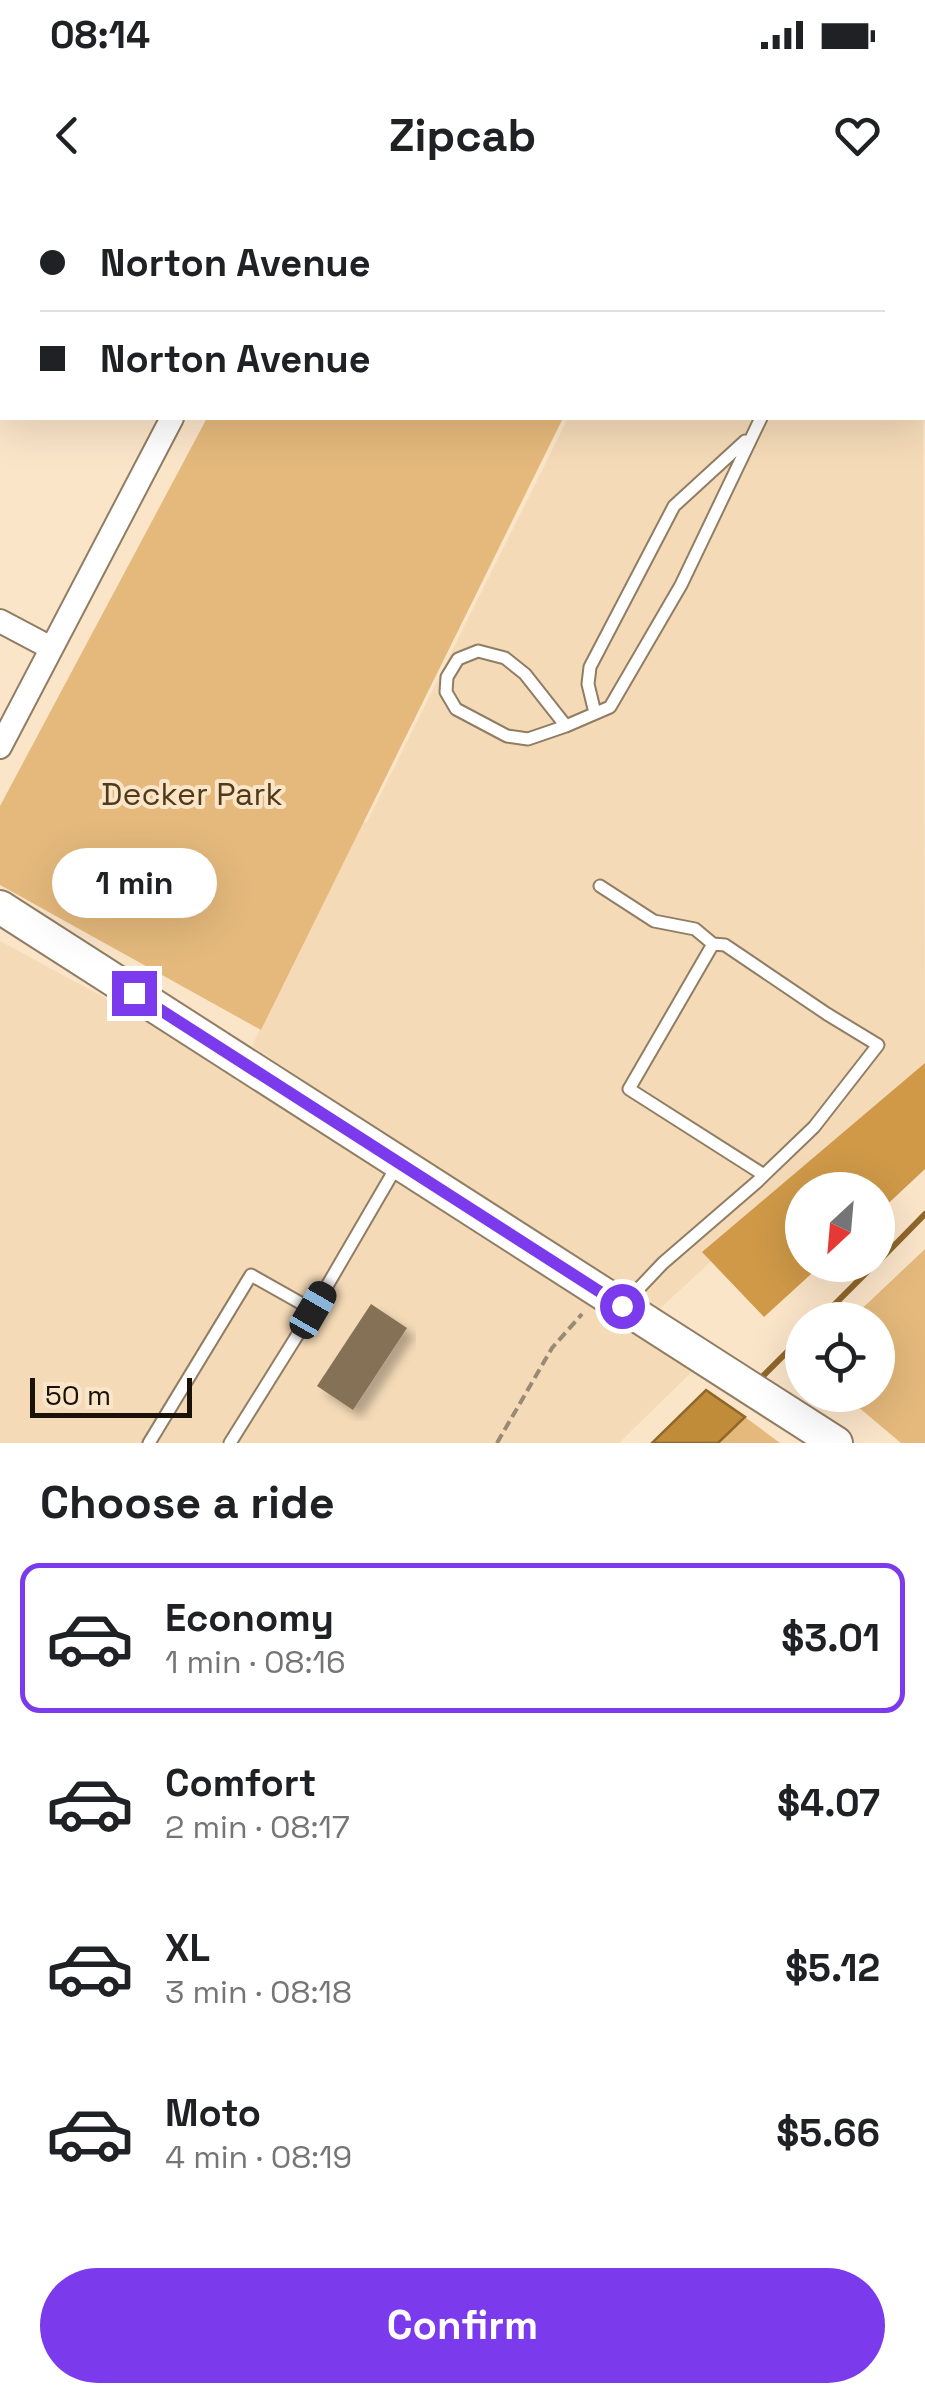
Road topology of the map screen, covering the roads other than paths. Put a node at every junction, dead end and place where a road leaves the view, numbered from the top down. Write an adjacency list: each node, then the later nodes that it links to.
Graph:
1 (171, 420): 5 (street)
2 (759, 420): 3 (lane)
3 (752, 434): 6 (lane); 6 (lane)
4 (0, 621): 5 (street)
5 (52, 648): 8 (street)
6 (595, 714): 7 (lane)
7 (566, 726): 7 (lane)
8 (0, 747)
9 (600, 886): 11 (lane)
10 (0, 907): 12 (main road)
11 (713, 944): 13 (lane); 13 (lane)
12 (398, 1164): 14 (main road); 15 (lane)
13 (764, 1175): 14 (lane)
14 (611, 1300): 18 (main road)
15 (313, 1310): 16 (lane); 17 (lane)
16 (149, 1443)
17 (230, 1443)
18 (836, 1443)

